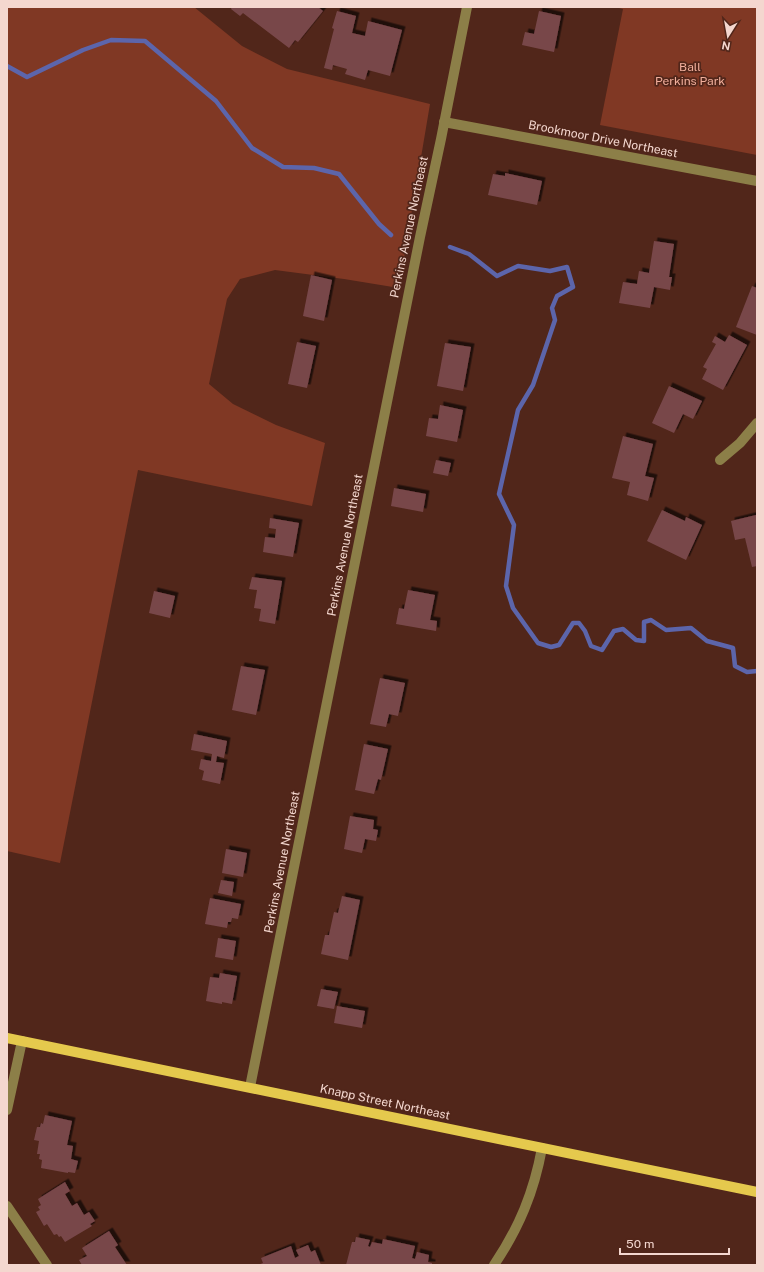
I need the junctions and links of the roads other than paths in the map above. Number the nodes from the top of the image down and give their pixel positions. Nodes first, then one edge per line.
1 (467, 7) edge
2 (444, 122) junction
3 (757, 181) edge
4 (757, 422) edge
5 (720, 460) dead end
6 (7, 1038) edge
7 (22, 1041) junction
8 (250, 1087) junction
9 (7, 1110) edge
10 (542, 1148) junction
11 (757, 1192) edge
12 (7, 1206) edge
13 (47, 1265) edge
14 (494, 1265) edge

1 - 2 street, Perkins Avenue Northeast
2 - 3 street, Brookmoor Drive Northeast
2 - 8 street, Perkins Avenue Northeast
4 - 5 street
6 - 7 main road, Knapp Street Northeast
7 - 8 main road, Knapp Street Northeast
7 - 9 street
8 - 10 main road, Knapp Street Northeast
10 - 11 main road, Knapp Street Northeast
10 - 14 street
12 - 13 street

